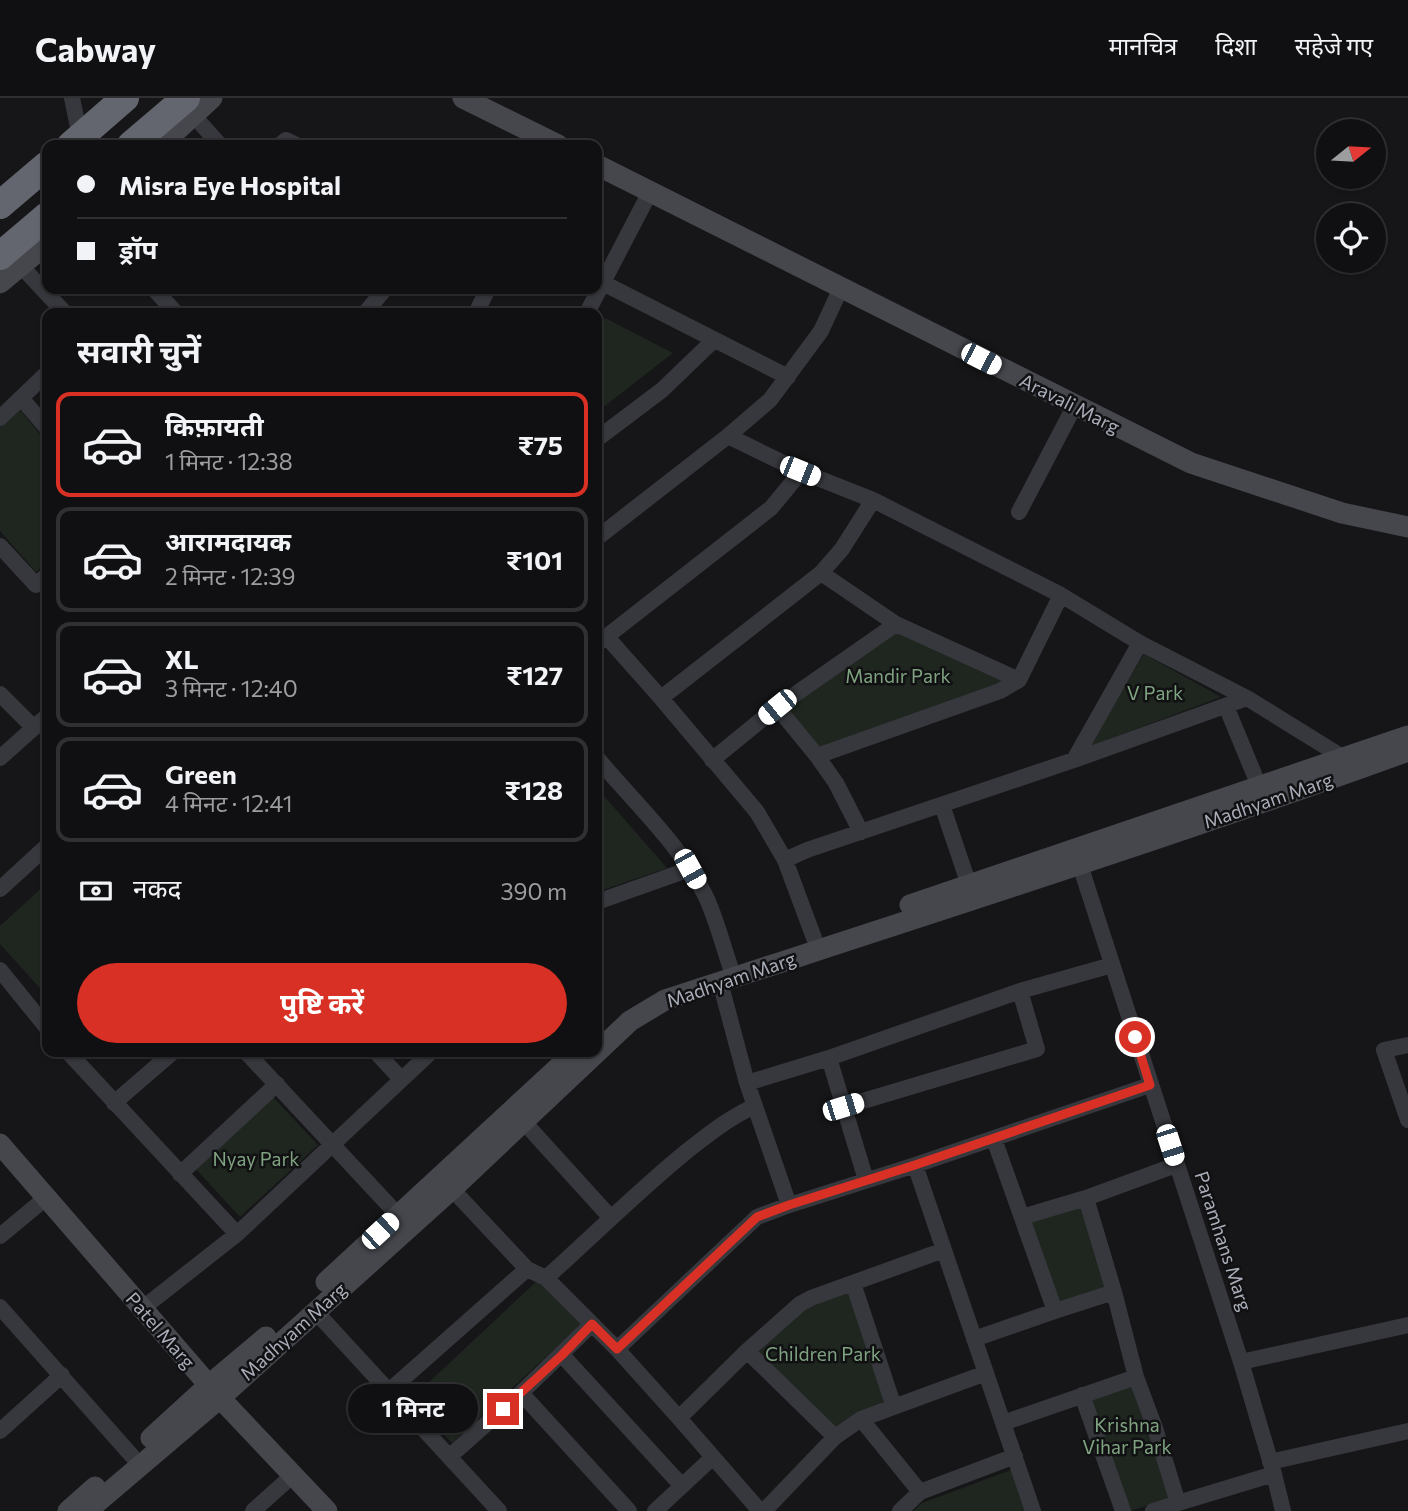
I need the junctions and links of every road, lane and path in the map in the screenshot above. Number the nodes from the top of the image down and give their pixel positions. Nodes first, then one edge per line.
1 (72, 98) edge
2 (125, 98) edge
3 (212, 98) edge
4 (463, 98) edge
5 (190, 107) edge
6 (76, 140) edge
7 (77, 140) edge
8 (139, 140) edge
9 (166, 140) edge
10 (216, 140) edge
11 (548, 140) edge
12 (602, 168) edge
13 (42, 169) edge
14 (650, 192) junction
15 (0, 205) edge
16 (42, 222) edge
17 (42, 246) edge
18 (11, 261) edge
19 (0, 283) edge
20 (603, 284) joint
21 (841, 288) junction
22 (42, 291) edge
23 (45, 294) edge
24 (159, 294) edge
25 (380, 294) edge
26 (60, 308) edge
27 (171, 308) edge
28 (369, 308) edge
29 (714, 340) junction
30 (788, 377) junction
31 (42, 378) edge
32 (21, 398) junction
33 (1075, 405) junction
34 (0, 418) edge
35 (42, 422) edge
36 (602, 435) edge
37 (728, 436) junction
38 (800, 471) junction
39 (873, 500) junction
40 (1019, 512) dead end
41 (1408, 527) edge
42 (602, 534) edge
43 (0, 546) edge
44 (821, 573) junction
45 (42, 580) edge
46 (1061, 595) junction
47 (896, 624) junction
48 (602, 639) edge
49 (602, 641) edge
50 (1140, 643) junction
51 (1019, 680) junction
52 (0, 694) edge
53 (661, 698) junction
54 (1247, 698) junction
55 (1226, 706) junction
56 (777, 707) junction
57 (42, 721) edge
58 (34, 728) junction
59 (1408, 736) edge
60 (1408, 751) edge
61 (817, 756) junction
62 (0, 758) edge
63 (1344, 758) junction
64 (712, 760) junction
65 (1074, 760) junction
66 (602, 766) edge
67 (1259, 786) junction
68 (942, 805) junction
69 (861, 832) junction
70 (42, 851) edge
71 (785, 860) junction
72 (1080, 865) junction
73 (690, 869) junction
74 (969, 885) junction
75 (0, 890) edge
76 (602, 900) edge
77 (814, 938) junction
78 (1112, 965) junction
79 (0, 970) edge
80 (728, 975) junction
81 (1020, 992) junction
82 (42, 1022) edge
83 (602, 1027) edge
84 (1408, 1045) edge
85 (602, 1047) edge
86 (73, 1057) edge
87 (167, 1057) edge
88 (251, 1057) edge
89 (381, 1057) edge
90 (425, 1057) edge
91 (570, 1057) edge
92 (591, 1057) edge
93 (829, 1058) junction
94 (401, 1079) junction
95 (747, 1083) junction
96 (277, 1084) junction
97 (1150, 1085) junction
98 (114, 1103) junction
99 (755, 1106) junction
100 (843, 1107) junction
101 (1408, 1120) edge
102 (523, 1121) junction
103 (994, 1139) junction
104 (0, 1144) edge
105 (332, 1145) junction
106 (915, 1165) junction
107 (1176, 1165) junction
108 (180, 1174) junction
109 (866, 1180) junction
110 (452, 1189) junction
111 (47, 1197) junction
112 (1086, 1198) junction
113 (789, 1205) junction
114 (398, 1215) junction
115 (1022, 1217) junction
116 (611, 1218) junction
117 (237, 1234) junction
118 (0, 1236) edge
119 (944, 1250) junction
120 (527, 1269) junction
121 (546, 1278) junction
122 (853, 1283) junction
123 (1114, 1292) junction
124 (0, 1307) edge
125 (143, 1308) junction
126 (315, 1311) junction
127 (1055, 1311) junction
128 (592, 1324) junction
129 (1408, 1325) edge
130 (974, 1339) junction
131 (617, 1349) junction
132 (747, 1351) junction
133 (562, 1355) junction
134 (1241, 1362) junction
135 (986, 1373) junction
136 (62, 1376) junction
137 (1136, 1377) junction
138 (214, 1391) junction
139 (389, 1391) junction
140 (521, 1393) junction
141 (1082, 1395) junction
142 (894, 1407) junction
143 (679, 1418) junction
144 (861, 1419) junction
145 (1003, 1423) junction
146 (0, 1431) edge
147 (1408, 1431) edge
148 (835, 1437) junction
149 (132, 1456) junction
150 (1015, 1456) junction
151 (449, 1457) junction
152 (712, 1458) junction
153 (1272, 1468) junction
154 (293, 1475) junction
155 (682, 1486) junction
156 (920, 1492) junction
157 (1178, 1503) junction
158 (68, 1511) edge
159 (87, 1511) edge
160 (253, 1511) edge
161 (327, 1511) edge
162 (499, 1511) edge
163 (629, 1511) edge
164 (655, 1511) edge
165 (762, 1511) edge
166 (900, 1511) edge
167 (1033, 1511) edge
168 (1123, 1511) edge
169 (1153, 1511) edge
170 (1283, 1511) edge

1 - 6 street
2 - 7 highway
3 - 5 street
4 - 11 street
5 - 8 highway
5 - 9 street
5 - 10 street
12 - 14 street, Aravali Marg
13 - 15 highway
14 - 20 street
14 - 21 street, Aravali Marg
16 - 18 highway
17 - 18 street
18 - 19 street
18 - 22 street
20 - 29 street
21 - 30 street
21 - 33 street, Aravali Marg
23 - 26 street
24 - 27 street
25 - 28 street
29 - 30 street
29 - 36 street
30 - 37 street
31 - 32 street
32 - 34 street
32 - 35 street
33 - 40 street
33 - 41 street, Aravali Marg
37 - 38 street
37 - 42 street
38 - 39 street
38 - 48 street
39 - 44 street
39 - 46 street
43 - 45 street
44 - 47 street
44 - 53 street
46 - 50 street
46 - 51 street
47 - 51 street
47 - 56 street
49 - 53 street
50 - 54 street
50 - 65 street
51 - 61 street
52 - 58 street
53 - 64 street
54 - 55 street
54 - 63 street
55 - 65 street
55 - 67 street
56 - 61 street
56 - 64 street
57 - 58 street
58 - 62 street
59 - 63 street, Madhyam Marg
60 - 72 street, Madhyam Marg
61 - 69 street
63 - 67 street, Madhyam Marg
64 - 71 street
65 - 68 street
66 - 73 street
67 - 74 street, Madhyam Marg
68 - 69 street
68 - 74 street
69 - 71 street
70 - 75 street
71 - 77 street
72 - 78 street, Paramhans Marg
72 - 80 street, Madhyam Marg
73 - 76 street
73 - 80 street
74 - 77 street, Madhyam Marg
77 - 80 street, Madhyam Marg
78 - 81 street
78 - 97 street, Paramhans Marg
79 - 82 street
80 - 83 street, Madhyam Marg
80 - 85 street, Madhyam Marg
80 - 95 street
81 - 93 street
81 - 100 street
84 - 101 street
86 - 98 street
87 - 98 street
88 - 96 street
89 - 94 street
90 - 94 street
91 - 114 street, Madhyam Marg
92 - 102 street, Madhyam Marg
93 - 95 street
93 - 100 street
94 - 105 street
95 - 99 street
96 - 105 street
96 - 108 street
97 - 103 street
97 - 107 street, Paramhans Marg
98 - 108 street
99 - 113 street
99 - 116 street
100 - 109 street
102 - 110 street, Madhyam Marg
102 - 116 street
103 - 106 street
103 - 115 street
104 - 111 street, Patel Marg
105 - 114 street
105 - 117 street
106 - 109 street
106 - 119 street
107 - 112 street
107 - 134 street, Paramhans Marg
108 - 117 street
109 - 113 street
110 - 120 street
110 - 126 street, Madhyam Marg
111 - 118 street
111 - 125 street, Patel Marg
112 - 115 street
112 - 123 street
113 - 131 street
114 - 138 street, Madhyam Marg
115 - 127 street
116 - 121 street
117 - 125 street
119 - 122 street
119 - 130 street
120 - 121 street
120 - 139 street
121 - 128 street
122 - 132 street
122 - 142 street
123 - 127 street
123 - 137 street
124 - 136 street
125 - 138 street, Patel Marg
126 - 138 street, Madhyam Marg
126 - 139 street
127 - 130 street
128 - 131 street
128 - 133 street
129 - 134 street
130 - 135 street
131 - 143 street
132 - 143 street
132 - 148 street
133 - 140 street
133 - 155 street
134 - 153 street, Paramhans Marg
135 - 142 street
135 - 145 street
136 - 146 street
136 - 149 street
137 - 141 street
137 - 157 street
138 - 149 street, Madhyam Marg
138 - 154 street, Patel Marg
138 - 159 street, Madhyam Marg
139 - 151 street
140 - 151 street
140 - 163 street
141 - 145 street
141 - 168 street
142 - 144 street
143 - 152 street
144 - 148 street
144 - 156 street
145 - 150 street
147 - 153 street
148 - 165 street
149 - 158 street, Madhyam Marg
150 - 156 street
150 - 167 street
151 - 162 street
152 - 155 street
152 - 165 street
153 - 157 street
153 - 170 street, Paramhans Marg
154 - 160 street
154 - 161 street, Patel Marg
155 - 164 street
156 - 166 street
157 - 169 street

